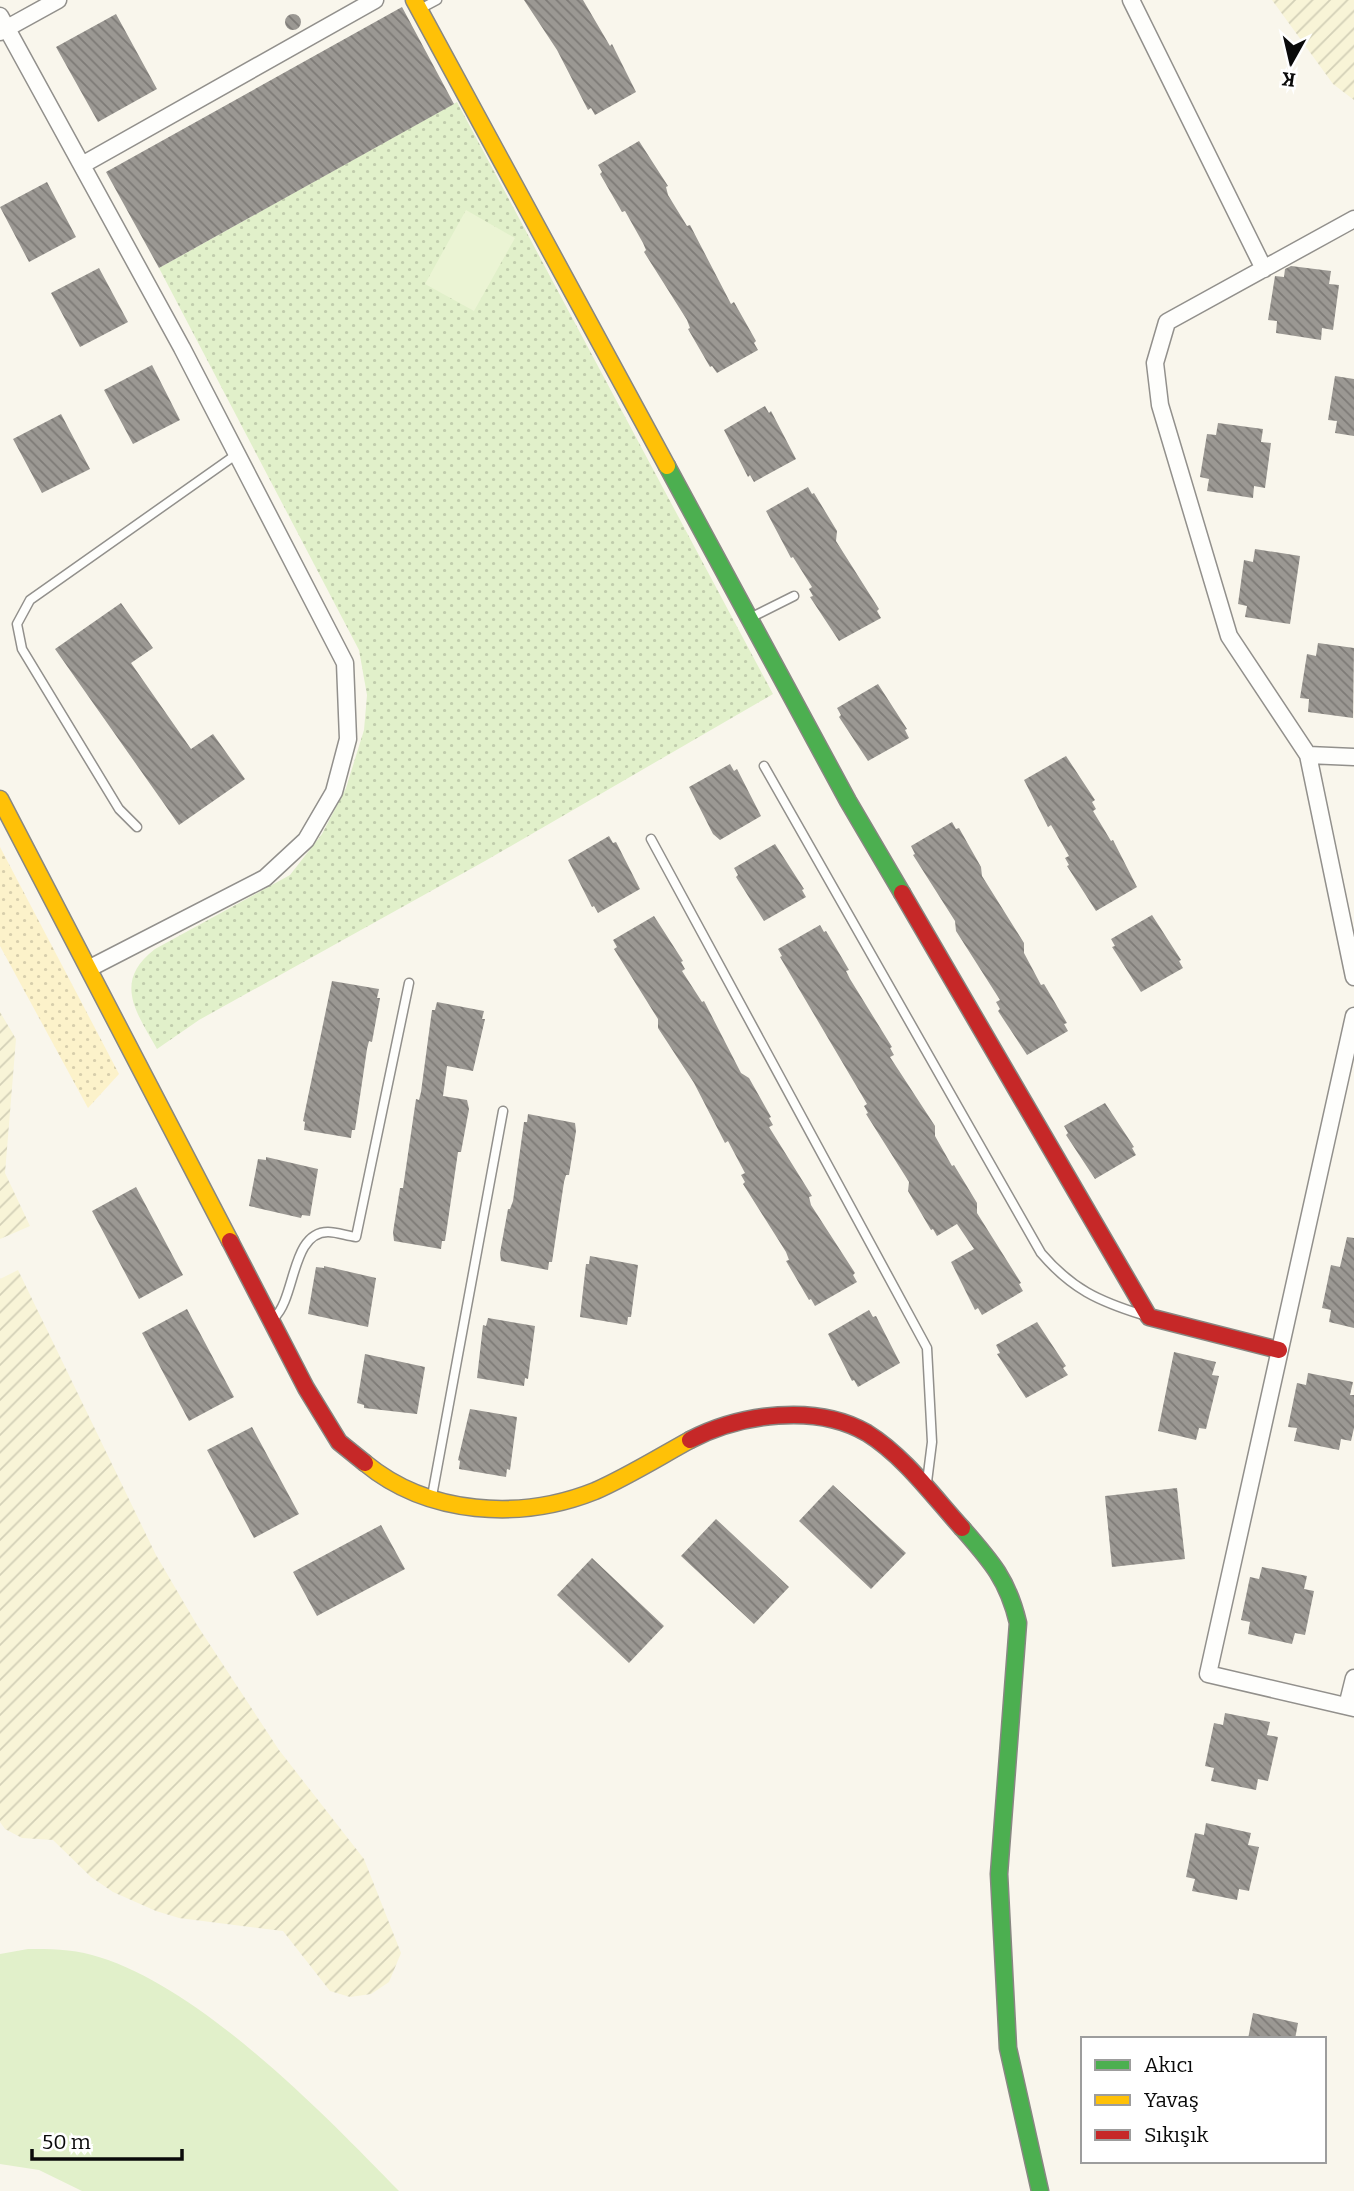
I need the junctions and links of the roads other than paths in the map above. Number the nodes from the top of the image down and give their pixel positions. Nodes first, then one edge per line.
1 (58, 0) edge
2 (375, 0) edge
3 (437, 0) edge
4 (1131, 0) edge
5 (417, 5) edge
6 (2, 25) edge
7 (82, 165) junction
8 (1354, 220) edge
9 (1265, 269) junction
10 (237, 454) junction
11 (794, 596) dead end
12 (749, 619) junction
13 (1308, 755) junction
14 (1354, 757) edge
15 (764, 766) dead end
16 (0, 799) edge
17 (137, 827) dead end
18 (651, 839) dead end
19 (90, 968) junction
20 (1354, 977) edge
21 (409, 983) dead end
22 (1354, 1016) edge
23 (503, 1111) dead end
24 (1149, 1317) junction
25 (272, 1321) junction
26 (1279, 1350) junction
27 (926, 1489) junction
28 (431, 1499) junction
29 (1354, 1678) edge
30 (1350, 1707) edge
31 (1040, 2191) edge

1 - 6 street
2 - 7 street
3 - 5 lane
4 - 9 street
5 - 12 street
6 - 7 street
7 - 10 street
8 - 9 street
9 - 13 street
10 - 17 lane
10 - 19 street
11 - 12 lane
12 - 24 street
13 - 14 street
13 - 20 street
15 - 24 lane
16 - 19 street
18 - 27 lane
19 - 25 street
21 - 25 lane
22 - 26 street
23 - 28 lane
24 - 26 street
25 - 28 street
26 - 30 street
27 - 28 street
27 - 31 street
29 - 30 street

